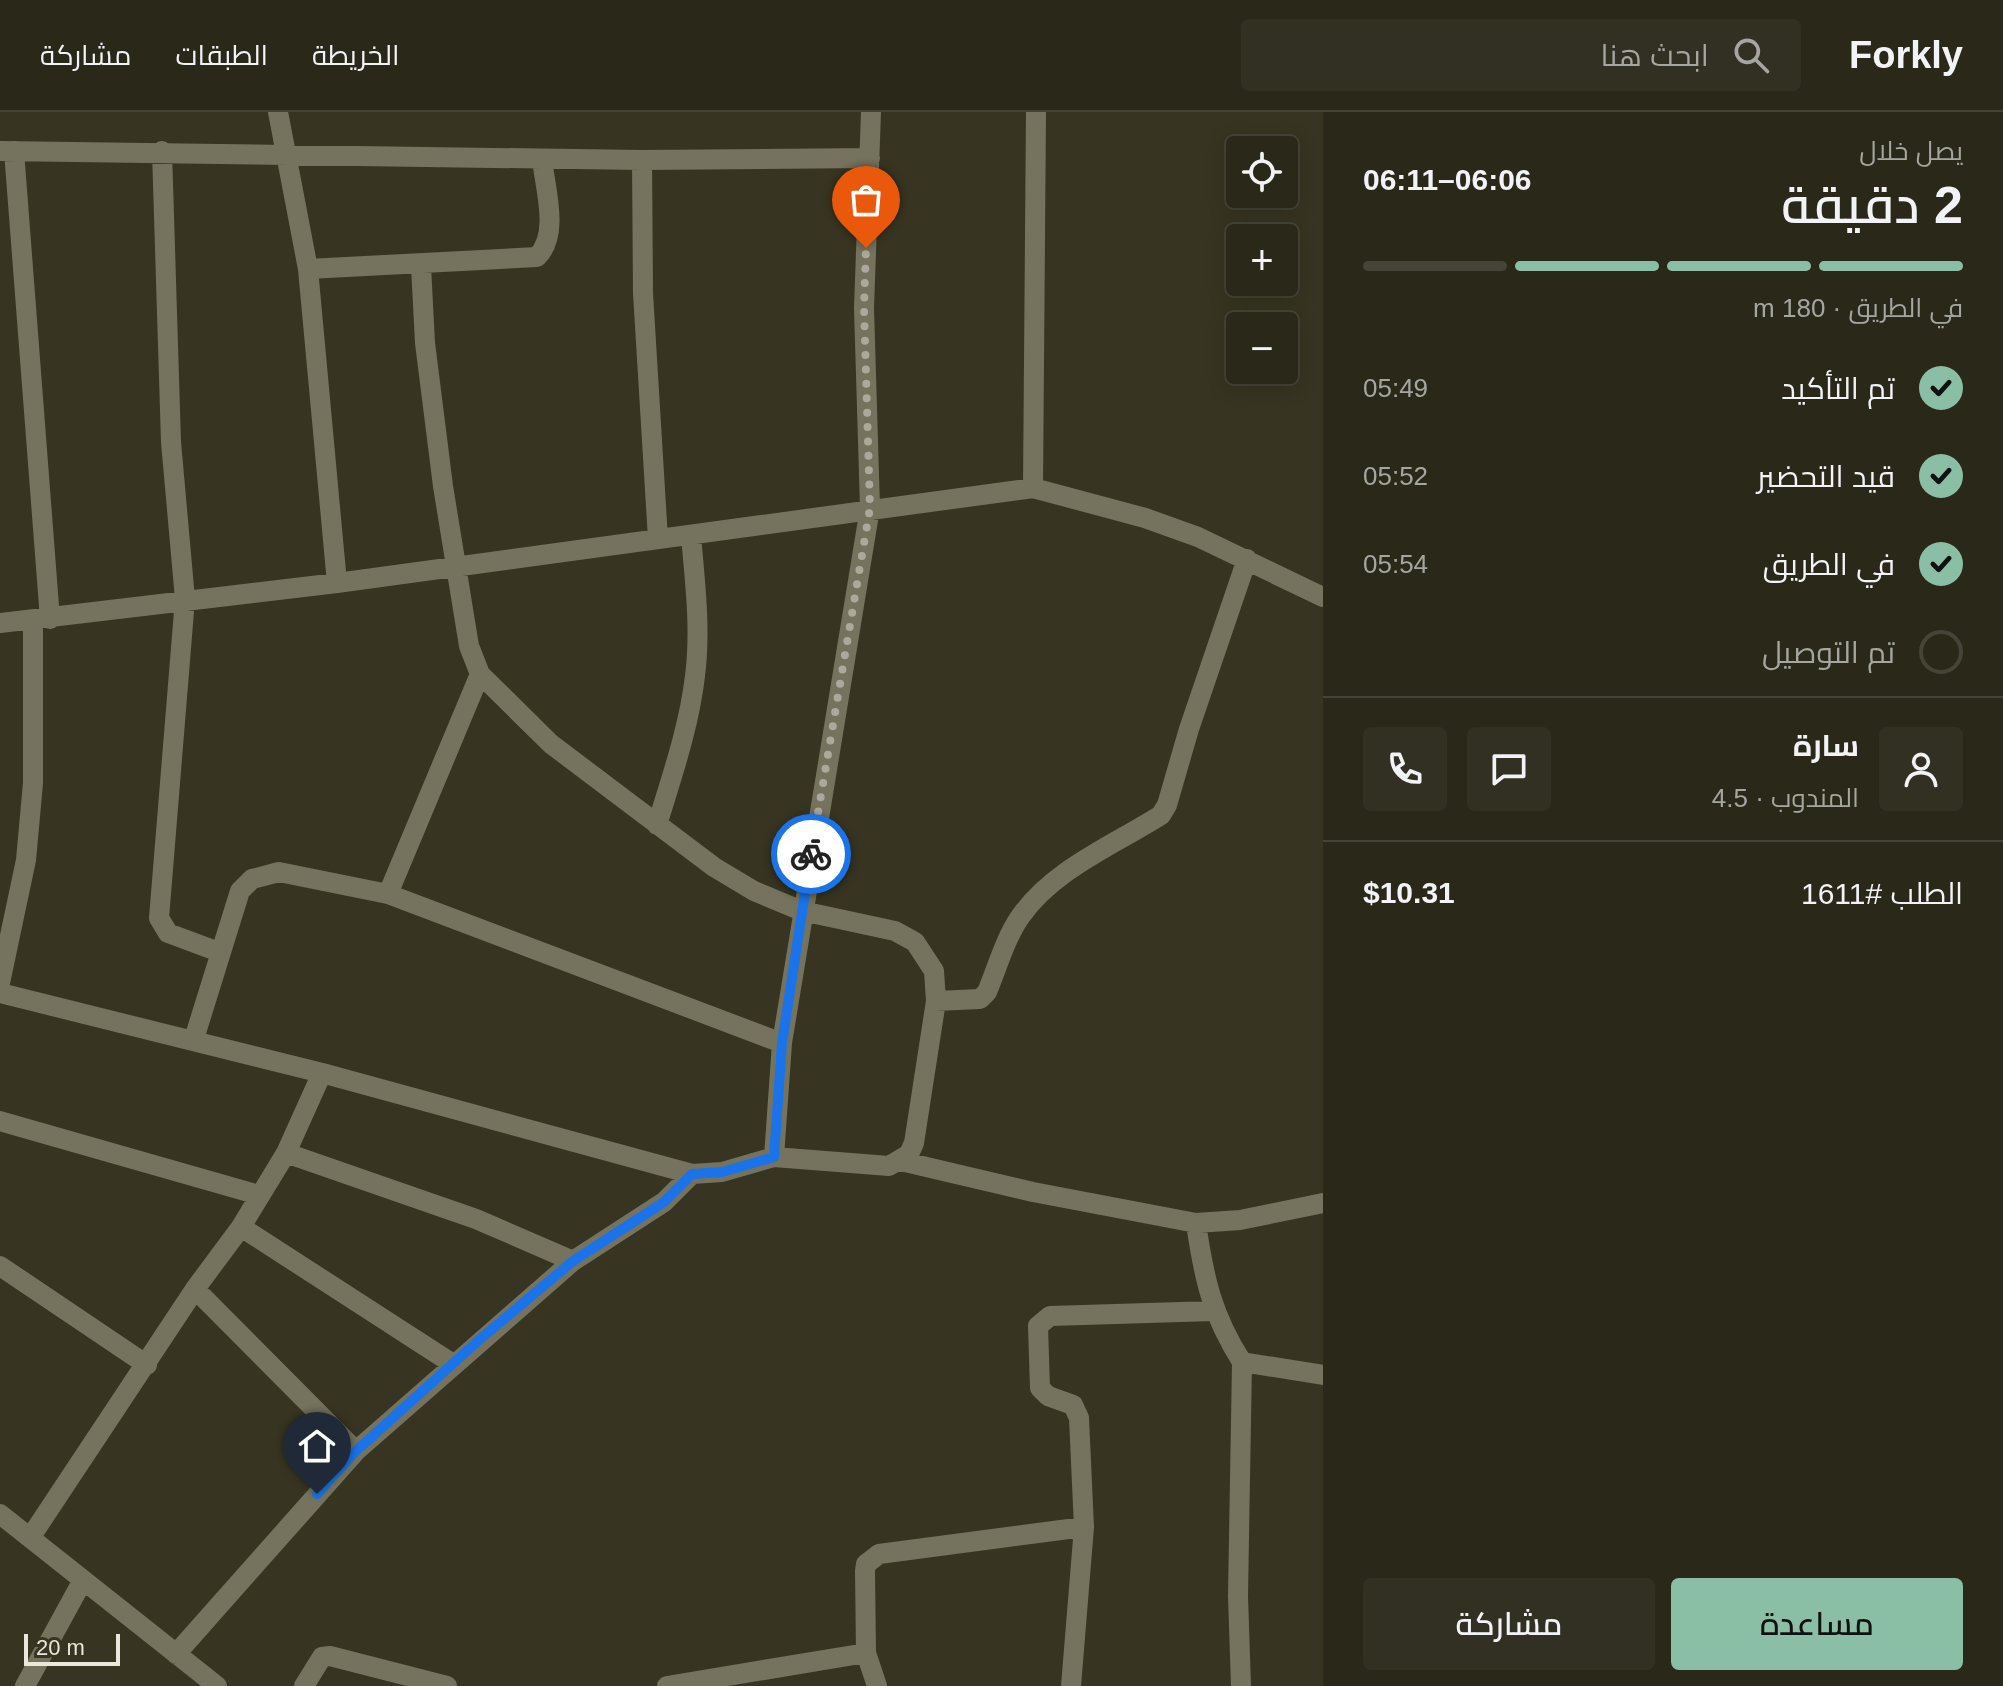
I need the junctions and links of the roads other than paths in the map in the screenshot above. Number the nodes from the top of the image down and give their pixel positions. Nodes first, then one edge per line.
1 (278, 112) edge
2 (871, 112) edge
3 (1036, 112) edge
4 (7, 151) edge
5 (162, 151) junction
6 (288, 156) junction
7 (870, 158) junction
8 (542, 159) junction
9 (642, 160) junction
10 (421, 266) junction
11 (308, 269) junction
12 (1033, 488) junction
13 (870, 508) junction
14 (691, 536) junction
15 (658, 539) junction
16 (1247, 559) junction
17 (458, 567) junction
18 (337, 583) junction
19 (1323, 597) edge
20 (185, 599) junction
21 (41, 620) junction
22 (0, 623) edge
23 (480, 674) junction
24 (657, 825) junction
25 (388, 894) junction
26 (802, 911) junction
27 (219, 952) junction
28 (0, 983) edge
29 (0, 993) edge
30 (936, 1001) junction
31 (194, 1039) junction
32 (782, 1043) junction
33 (322, 1073) junction
34 (0, 1121) edge
35 (286, 1153) junction
36 (774, 1157) junction
37 (901, 1161) junction
38 (692, 1174) junction
39 (259, 1195) junction
40 (1323, 1203) edge
41 (1196, 1223) junction
42 (241, 1227) junction
43 (573, 1261) junction
44 (0, 1266) edge
45 (195, 1289) junction
46 (1213, 1311) junction
47 (1242, 1362) junction
48 (453, 1364) junction
49 (147, 1365) junction
50 (1323, 1375) edge
51 (356, 1451) junction
52 (0, 1514) edge
53 (1084, 1527) junction
54 (30, 1538) junction
55 (83, 1580) junction
56 (866, 1653) junction
57 (176, 1654) junction
58 (25, 1686) edge
59 (217, 1686) edge
60 (304, 1686) edge
61 (447, 1686) edge
62 (667, 1686) edge
63 (877, 1686) edge
64 (1071, 1686) edge
65 (1241, 1686) edge

1 - 6 street
2 - 7 street
3 - 12 street
4 - 5 street
4 - 21 street
5 - 6 street
5 - 20 street
6 - 8 street
6 - 11 street
7 - 9 street
7 - 13 street
8 - 9 street
8 - 10 street
9 - 15 street
10 - 11 street
10 - 17 street
11 - 18 street
12 - 13 street
12 - 16 street
13 - 14 street
13 - 26 street
14 - 15 street
14 - 24 street
15 - 17 street
16 - 19 street
16 - 30 street
17 - 18 street
17 - 23 street
18 - 20 street
20 - 21 street
20 - 27 street
21 - 22 street
21 - 28 street
23 - 24 street
23 - 25 street
24 - 26 street
25 - 27 street
25 - 32 street
26 - 30 street
26 - 32 street
27 - 31 street
29 - 31 street
30 - 37 street
31 - 33 street
32 - 36 street
33 - 35 street
33 - 38 street
34 - 39 street
35 - 39 street
35 - 43 street
36 - 37 street
36 - 38 street
37 - 41 street
38 - 43 street
39 - 42 street
40 - 41 street
41 - 46 street
42 - 45 street
42 - 48 street
43 - 48 street
44 - 49 street
45 - 49 street
45 - 51 street
46 - 47 street
46 - 53 street
47 - 50 street
47 - 65 street
48 - 51 street
49 - 54 street
51 - 57 street
52 - 54 street
53 - 56 street
53 - 64 street
54 - 55 street
55 - 57 street
55 - 58 street
56 - 62 street
56 - 63 street
57 - 59 street
60 - 61 street

